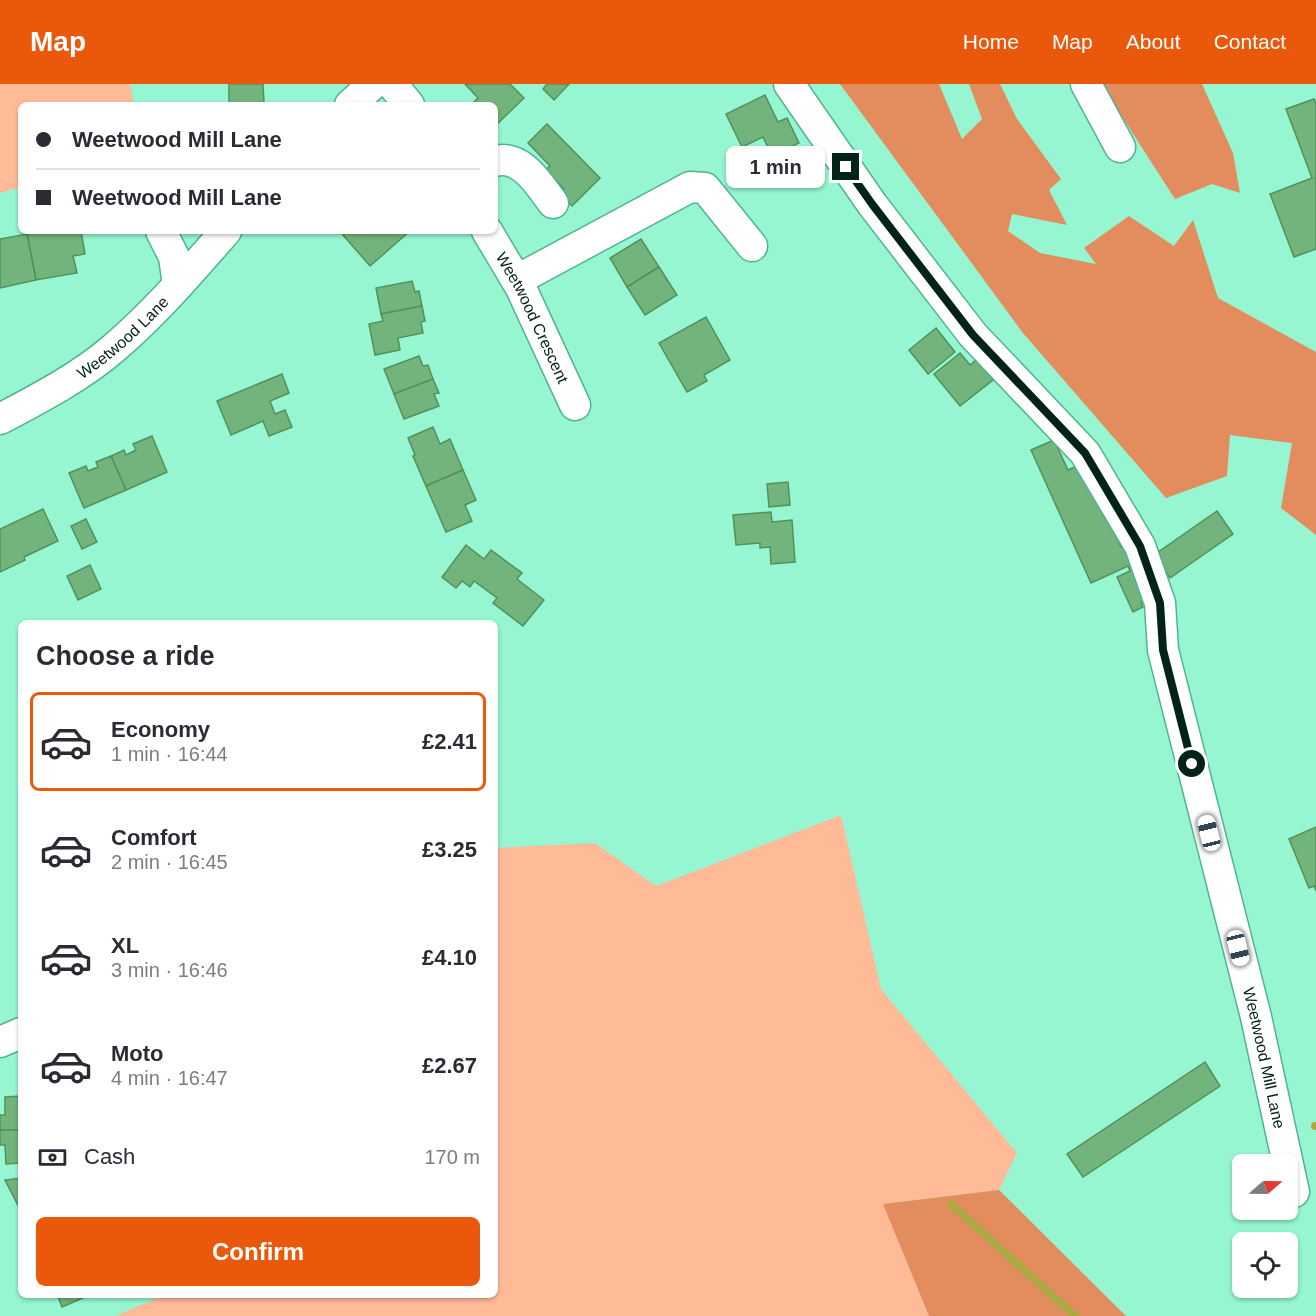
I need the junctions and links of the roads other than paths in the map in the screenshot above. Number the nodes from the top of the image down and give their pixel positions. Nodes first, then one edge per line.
1 (789, 84) edge
2 (1086, 84) edge
3 (367, 90) edge
4 (401, 102) edge
5 (1120, 147) dead end
6 (498, 160) edge
7 (554, 203) dead end
8 (162, 234) edge
9 (223, 234) edge
10 (489, 234) edge
11 (752, 246) dead end
12 (517, 280) junction
13 (178, 285) junction
14 (576, 405) dead end
15 (0, 419) edge
16 (18, 1034) edge
17 (0, 1042) edge
18 (1286, 1154) edge

1 - 18 street, Weetwood Mill Lane
2 - 5 street
3 - 4 street
6 - 7 street
8 - 13 street
9 - 13 street, Weetwood Lane
10 - 12 street, Weetwood Crescent
11 - 12 street
12 - 14 street, Weetwood Crescent
13 - 15 street, Weetwood Lane
16 - 17 street

